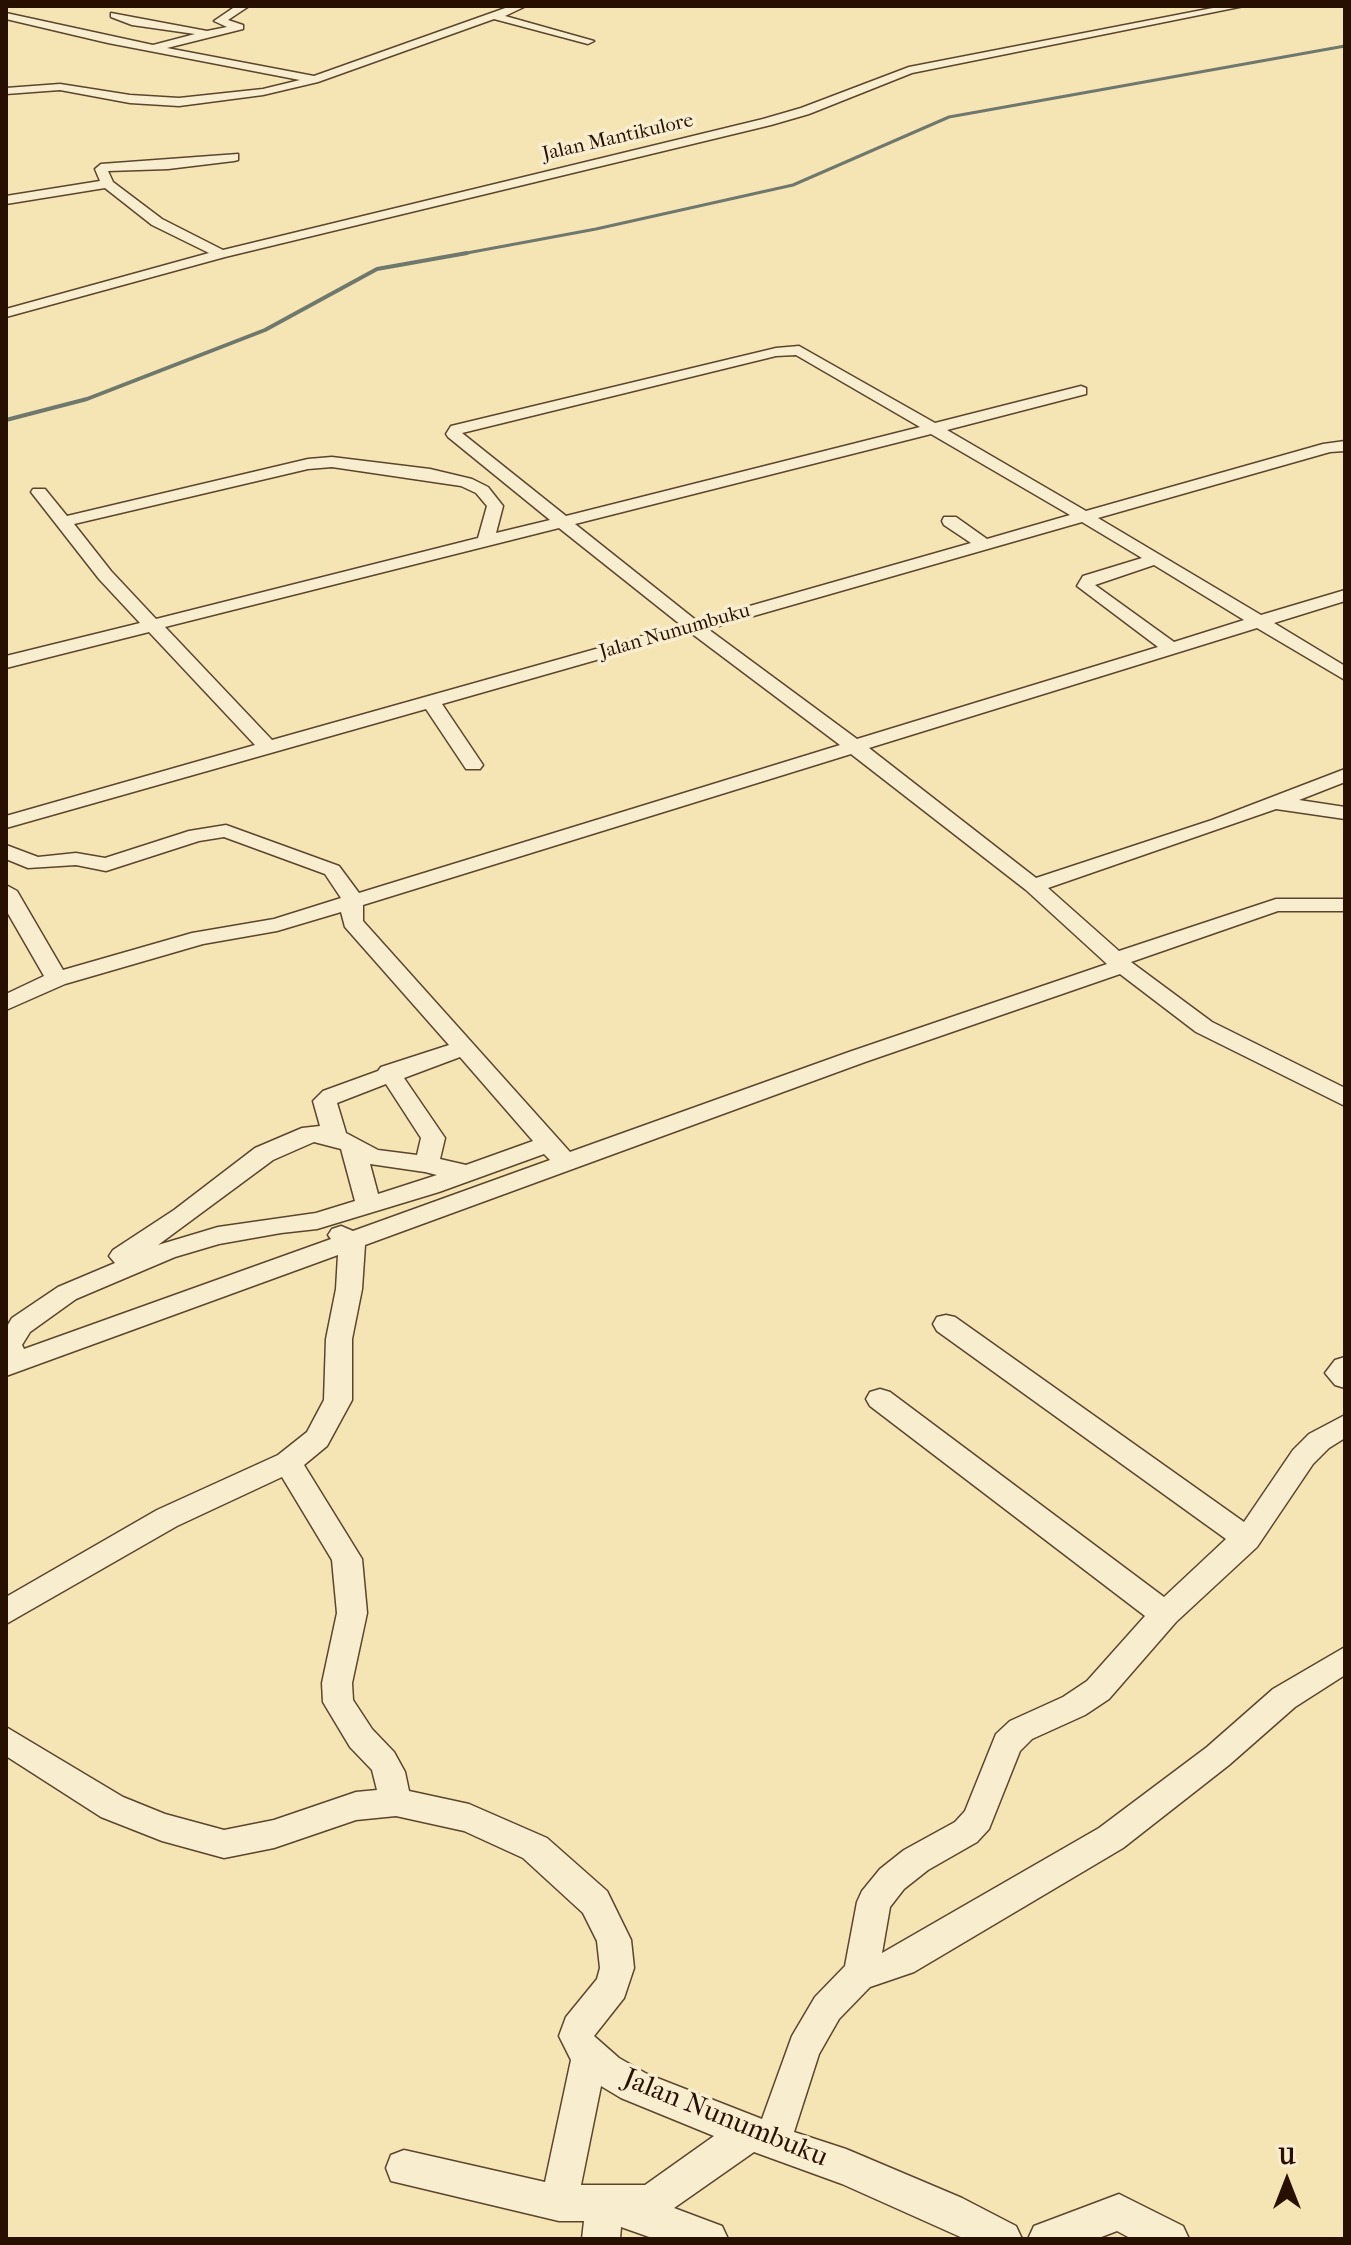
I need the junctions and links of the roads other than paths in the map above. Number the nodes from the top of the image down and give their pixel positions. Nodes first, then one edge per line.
1 (244, 6) edge
2 (1239, 6) edge
3 (134, 7) edge
4 (515, 8) edge
5 (493, 11) edge
6 (115, 15) junction
7 (6, 16) edge
8 (103, 19) dead end
9 (90, 22) dead end
10 (428, 25) dead end
11 (65, 30) junction
12 (453, 30) junction
13 (208, 33) junction
14 (588, 41) dead end
15 (155, 47) junction
16 (314, 80) junction
17 (6, 91) edge
18 (234, 157) dead end
19 (108, 184) junction
20 (6, 200) edge
21 (221, 254) junction
22 (6, 313) edge
23 (1081, 391) dead end
24 (932, 428) junction
25 (1345, 446) edge
26 (1323, 451) junction
27 (1345, 455) edge
28 (39, 492) dead end
29 (1085, 517) junction
30 (950, 521) dead end
31 (62, 522) junction
32 (564, 522) junction
33 (486, 541) junction
34 (987, 546) junction
35 (1155, 559) junction
36 (1345, 595) edge
37 (1259, 623) junction
38 (151, 624) junction
39 (694, 627) junction
40 (1172, 649) junction
41 (6, 662) edge
42 (1345, 674) edge
43 (430, 700) junction
44 (267, 746) junction
45 (855, 747) junction
46 (473, 765) dead end
47 (1345, 775) edge
48 (1275, 802) junction
49 (1343, 814) edge
50 (6, 822) edge
51 (6, 851) edge
52 (1033, 886) junction
53 (6, 891) edge
54 (353, 900) junction
55 (1345, 905) edge
56 (1119, 963) junction
57 (57, 979) junction
58 (6, 1003) edge
59 (466, 1047) junction
60 (389, 1072) junction
61 (1345, 1098) edge
62 (344, 1141) junction
63 (551, 1143) junction
64 (566, 1163) junction
65 (425, 1164) junction
66 (467, 1173) junction
67 (368, 1204) junction
68 (317, 1221) junction
69 (352, 1242) junction
70 (67, 1293) junction
71 (946, 1324) dead end
72 (11, 1364) edge
73 (1345, 1367) edge
74 (1345, 1378) edge
75 (880, 1399) dead end
76 (1345, 1425) edge
77 (288, 1462) junction
78 (1247, 1539) junction
79 (6, 1612) edge
80 (1165, 1614) junction
81 (1345, 1659) edge
82 (6, 1740) edge
83 (396, 1802) junction
84 (861, 1973) junction
85 (589, 2056) junction
86 (762, 2137) junction
87 (404, 2168) dead end
88 (559, 2203) junction
89 (604, 2203) junction
90 (601, 2239) edge
91 (709, 2239) edge
92 (1003, 2239) edge
93 (1047, 2239) edge
94 (1170, 2239) edge

1 - 13 street
2 - 21 street, Jalan Mantikulore
3 - 6 street
4 - 5 street
5 - 12 street
5 - 14 street
6 - 8 street
6 - 13 street
7 - 11 street
9 - 11 street
10 - 12 street
11 - 15 street
12 - 16 street
13 - 15 street
15 - 16 street
16 - 17 street
18 - 19 street
19 - 20 street
19 - 21 street
21 - 22 street, Jalan Mantikulore
23 - 24 street
24 - 29 street
24 - 32 street
24 - 32 street
25 - 26 street, Jalan Nunumbuku
26 - 27 street
26 - 29 street, Jalan Nunumbuku
28 - 31 street
29 - 34 street, Jalan Nunumbuku
29 - 35 street
30 - 34 street
31 - 33 street
31 - 38 street
32 - 33 street
32 - 39 street
33 - 38 street
34 - 39 street, Jalan Nunumbuku
35 - 37 street
35 - 40 street
36 - 37 street
37 - 40 street
37 - 42 street
38 - 41 street
38 - 44 street
39 - 43 street, Jalan Nunumbuku
39 - 45 street
40 - 45 street
43 - 44 street, Jalan Nunumbuku
43 - 46 street
44 - 50 street, Jalan Nunumbuku
45 - 52 street
45 - 54 street
47 - 48 street
48 - 49 street
48 - 52 street
51 - 54 street
52 - 56 street
53 - 57 street
54 - 57 street
54 - 59 street
55 - 56 street
56 - 61 street
56 - 64 street
57 - 58 street
59 - 60 street
59 - 63 street
60 - 62 street
60 - 65 street
62 - 65 street
62 - 67 street
62 - 70 street
63 - 64 street
63 - 66 street
64 - 69 street
65 - 66 street
66 - 67 street
67 - 68 street
68 - 69 street
68 - 70 street
69 - 72 street
69 - 77 street
70 - 72 street
71 - 78 street
73 - 74 street
75 - 80 street
76 - 78 street
77 - 79 street
77 - 83 street
78 - 80 street
80 - 84 street
81 - 84 street
82 - 83 street
83 - 85 street
84 - 86 street
85 - 86 street, Jalan Nunumbuku
85 - 88 street
86 - 89 street
86 - 92 street, Jalan Nunumbuku
87 - 88 street
88 - 89 street
89 - 90 street
89 - 91 street
93 - 94 street

